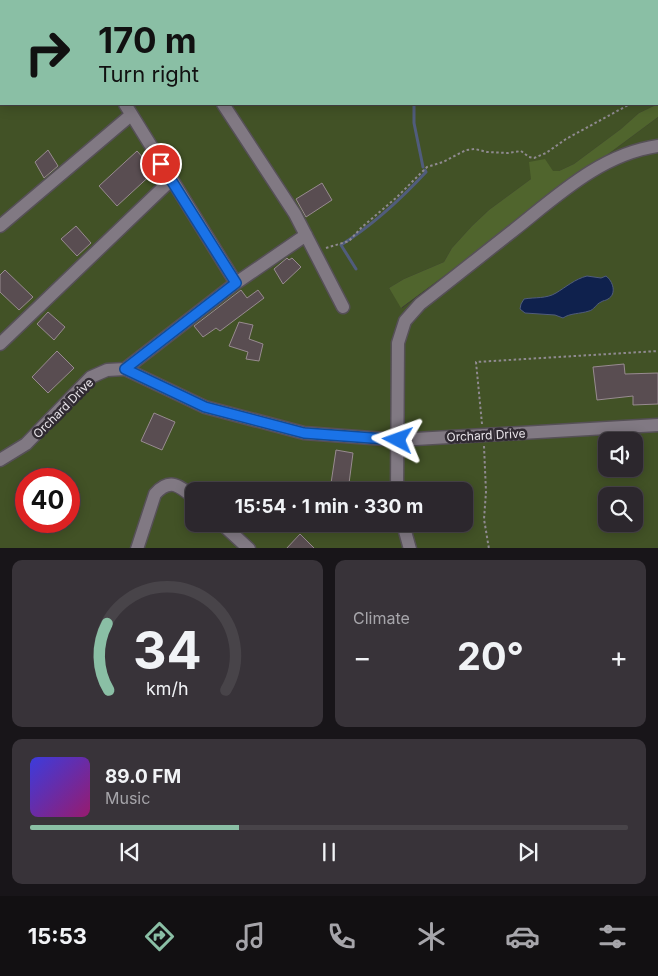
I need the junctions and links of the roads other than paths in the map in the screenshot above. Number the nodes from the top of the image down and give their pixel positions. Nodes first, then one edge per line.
1 (224, 105) edge
2 (128, 109) edge
3 (658, 146) edge
4 (171, 180) junction
5 (0, 226) edge
6 (306, 235) junction
7 (236, 283) junction
8 (343, 307) dead end
9 (0, 344) edge
10 (125, 369) junction
11 (658, 425) edge
12 (398, 440) junction
13 (0, 460) edge
14 (397, 482) edge
15 (185, 490) edge
16 (231, 532) edge
17 (405, 532) edge
18 (137, 548) edge
19 (249, 548) edge
20 (410, 548) edge

1 - 6 street
2 - 4 street
2 - 5 street
3 - 12 street
4 - 7 street
4 - 9 street
6 - 7 street
6 - 8 street
7 - 10 street
10 - 12 street, Orchard Drive
10 - 13 street, Orchard Drive
11 - 12 street, Orchard Drive
12 - 14 street
15 - 18 street
16 - 19 street
17 - 20 street

